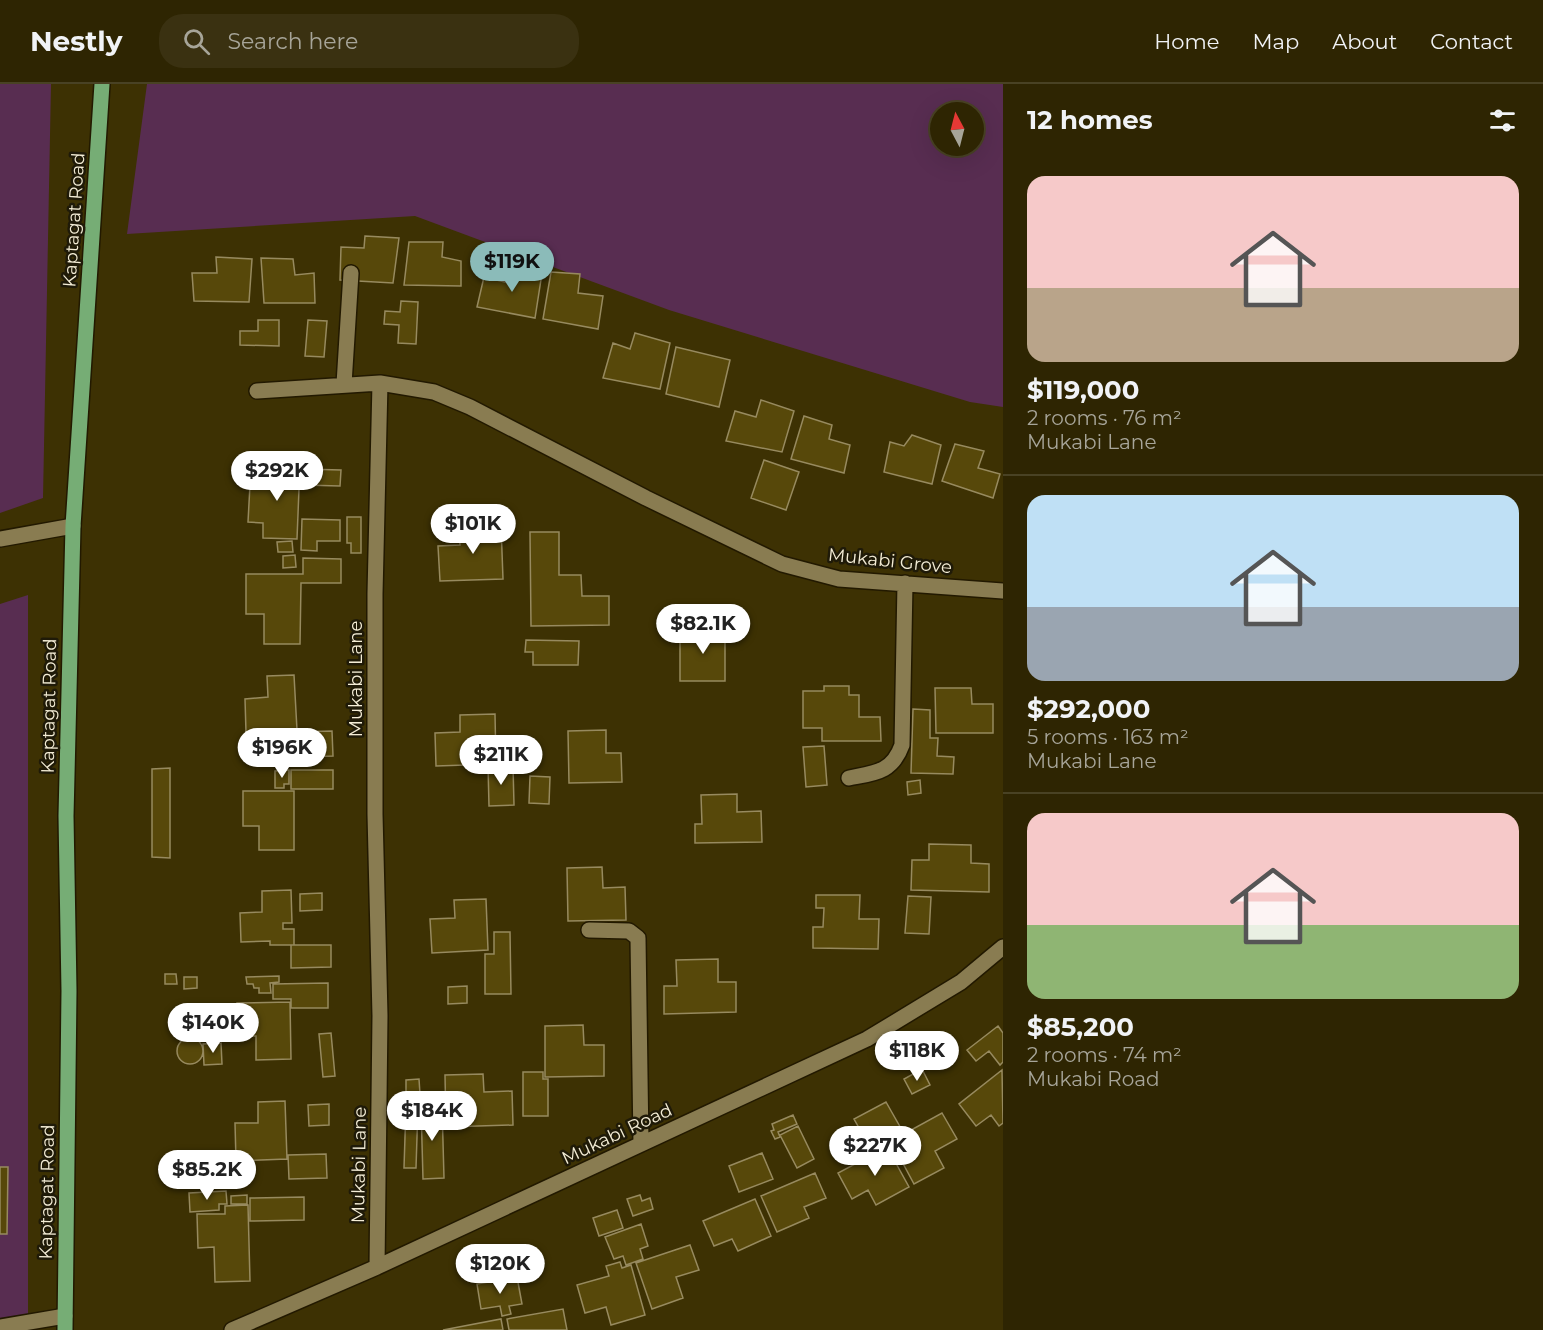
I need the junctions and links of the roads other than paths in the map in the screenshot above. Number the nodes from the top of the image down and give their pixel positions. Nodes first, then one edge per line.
1 (102, 84) edge
2 (351, 273) dead end
3 (380, 383) junction
4 (344, 384) junction
5 (257, 391) dead end
6 (73, 526) junction
7 (0, 538) edge
8 (905, 583) junction
9 (1003, 591) edge
10 (849, 778) dead end
11 (589, 930) dead end
12 (1003, 947) edge
13 (641, 1144) junction
14 (377, 1267) junction
15 (65, 1323) edge
16 (0, 1326) edge
17 (232, 1330) edge

1 - 6 main road, Kaptagat Road
2 - 4 street
3 - 4 street
3 - 8 street, Mukabi Grove
3 - 14 street, Mukabi Lane
4 - 5 street
6 - 7 street
6 - 15 main road, Kaptagat Road
8 - 9 street, Mukabi Grove
8 - 10 street
11 - 13 street
12 - 13 street, Mukabi Road
13 - 14 street, Mukabi Road
14 - 17 street, Mukabi Road
15 - 16 street

